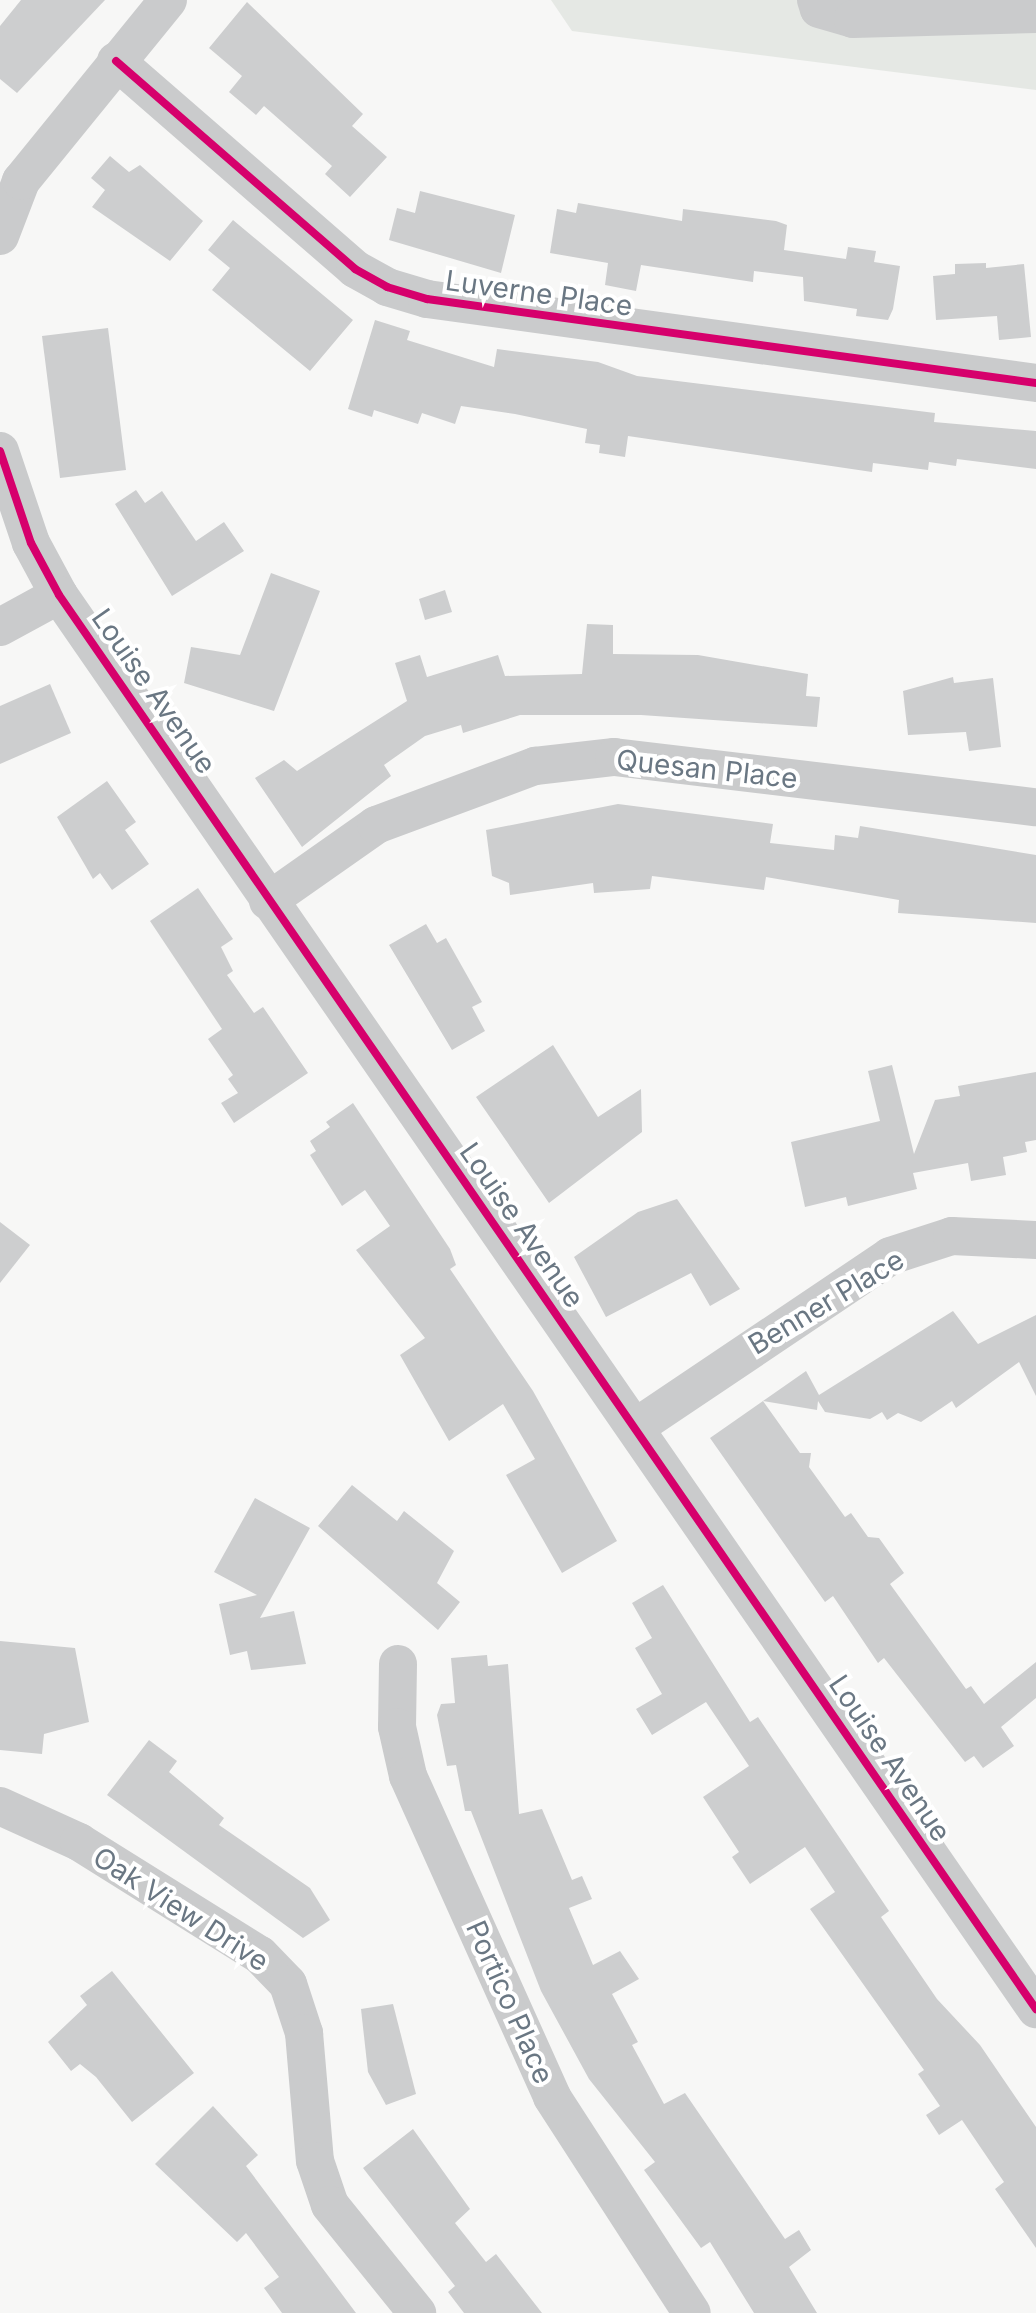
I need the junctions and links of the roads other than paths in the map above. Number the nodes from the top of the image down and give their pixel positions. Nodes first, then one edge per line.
1 (168, 0) edge
2 (816, 0) edge
3 (1036, 14) edge
4 (116, 61) junction
5 (0, 236) edge
6 (1036, 383) edge
7 (0, 451) edge
8 (59, 595) junction
9 (0, 627) edge
10 (1036, 807) edge
11 (268, 901) junction
12 (1036, 1240) edge
13 (636, 1427) junction
14 (398, 1664) dead end
15 (0, 1806) edge
16 (1036, 2009) edge
17 (417, 2313) edge
18 (692, 2313) edge

1 - 4 street
2 - 3 street
4 - 5 street
4 - 6 street, Luverne Place
7 - 8 street, Louise Avenue
8 - 9 street
8 - 11 street, Louise Avenue
10 - 11 street, Quesan Place
11 - 13 street, Louise Avenue
12 - 13 street, Benner Place
13 - 16 street, Louise Avenue
14 - 18 street, Portico Place
15 - 17 street, Oak View Drive

